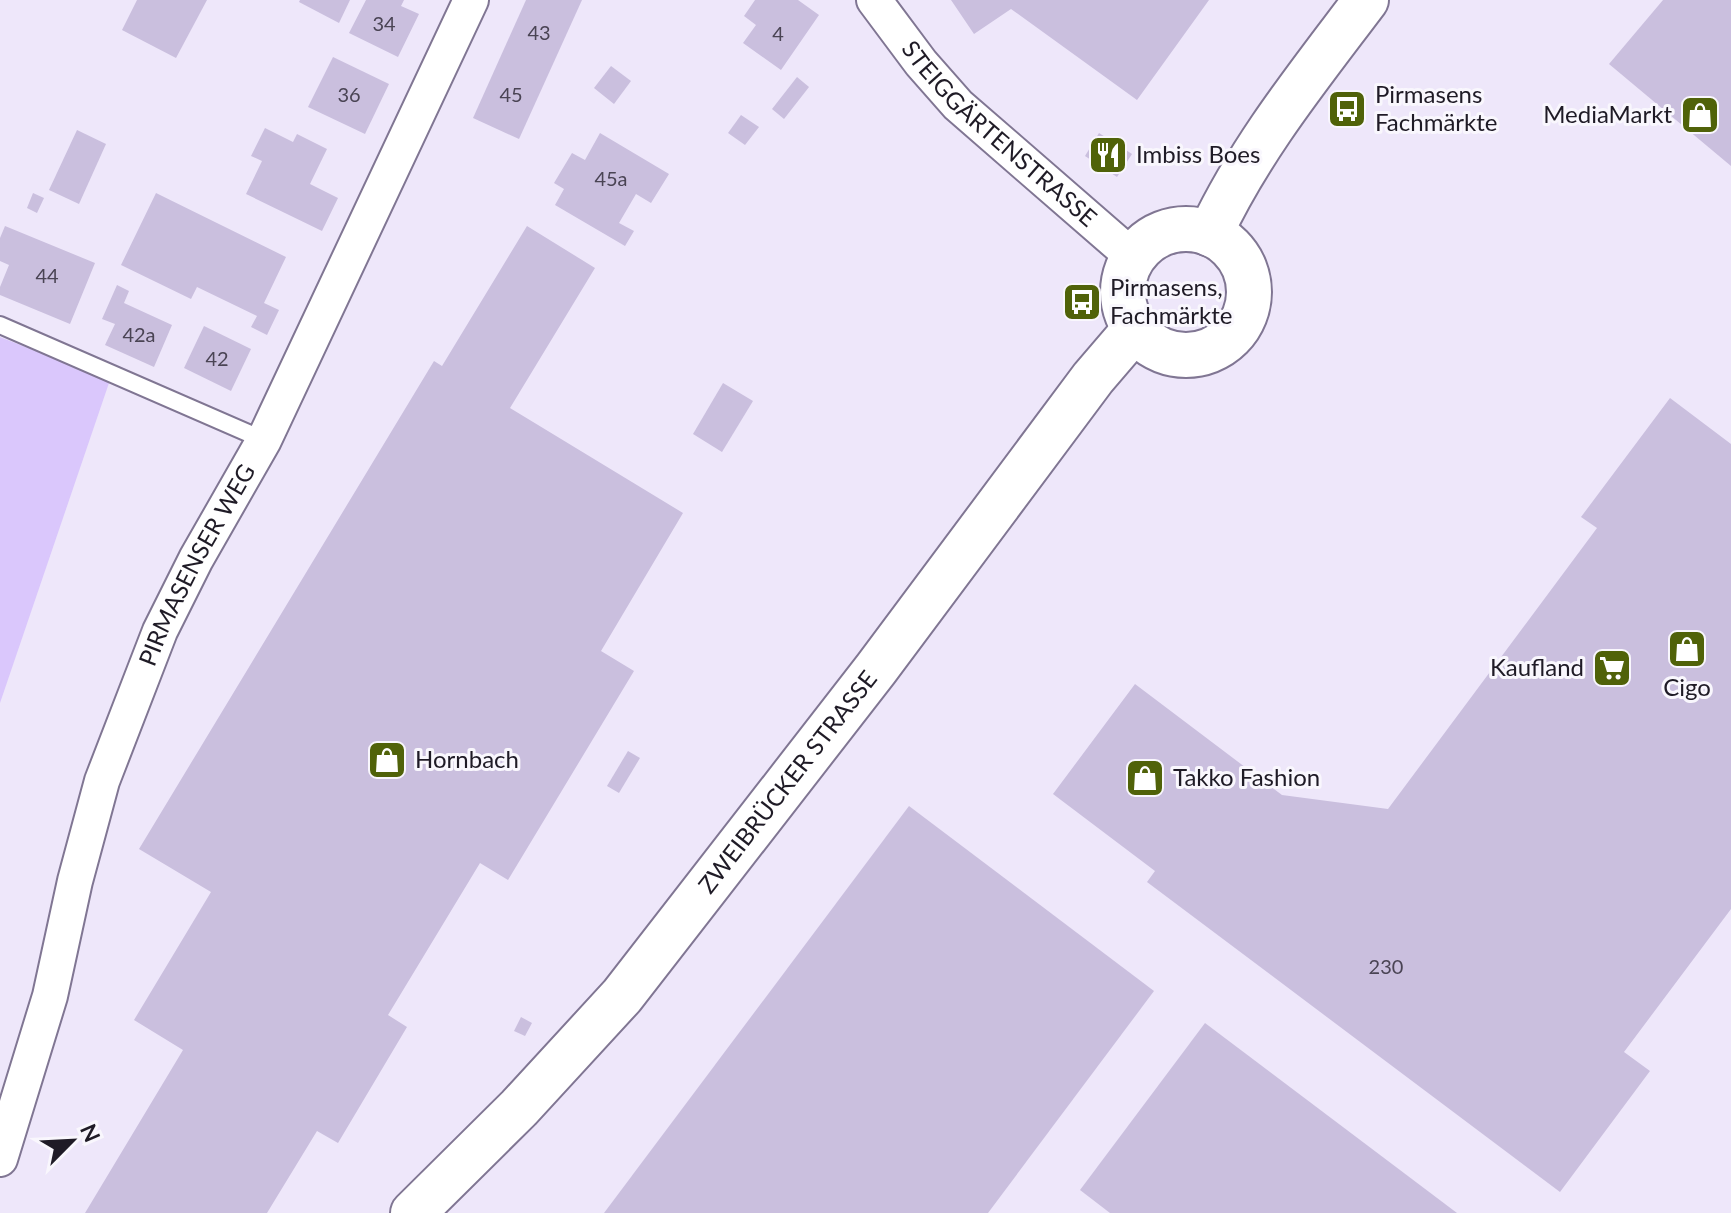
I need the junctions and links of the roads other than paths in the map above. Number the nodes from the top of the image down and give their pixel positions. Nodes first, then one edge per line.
1 (471, 0) edge
2 (874, 0) edge
3 (1366, 0) edge
4 (1210, 234) junction
5 (1133, 257) junction
6 (0, 325) edge
7 (1135, 329) junction
8 (264, 440) junction
9 (0, 1159) edge
10 (413, 1213) edge

1 - 8 street, PIRMASENSER WEG
2 - 5 street, STEIGGÄRTENSTRASSE
3 - 4 street
4 - 5 street
4 - 7 street
5 - 7 street
6 - 8 lane
7 - 10 street, ZWEIBRÜCKER STRASSE
8 - 9 street, PIRMASENSER WEG

